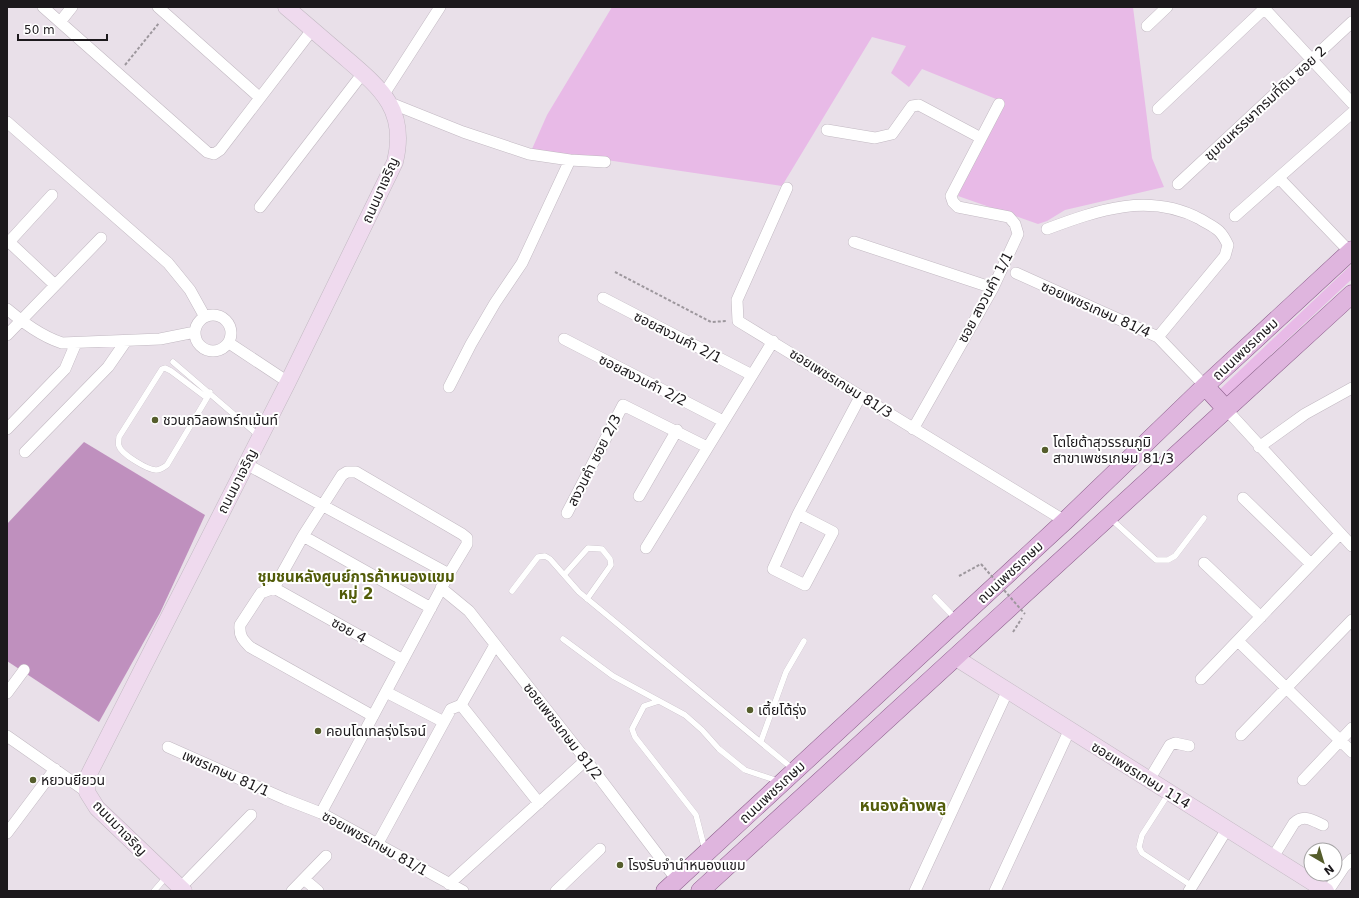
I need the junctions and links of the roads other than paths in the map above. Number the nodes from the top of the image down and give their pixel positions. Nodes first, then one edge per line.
1 (43, 7) edge
2 (72, 7) edge
3 (286, 7) edge
4 (440, 7) edge
5 (1167, 7) edge
6 (1265, 7) edge
7 (162, 11) edge
8 (60, 22) junction
9 (1352, 22) edge
10 (1147, 26) dead end
11 (312, 30) junction
12 (1311, 59) junction
13 (363, 73) junction
14 (259, 97) junction
15 (386, 98) junction
16 (1352, 103) edge
17 (999, 104) dead end
18 (1158, 109) dead end
19 (1352, 112) edge
20 (7, 122) edge
21 (827, 130) dead end
22 (981, 138) junction
23 (570, 160) junction
24 (605, 162) dead end
25 (1279, 178) junction
26 (1178, 184) dead end
27 (787, 188) dead end
28 (52, 195) dead end
29 (260, 207) dead end
30 (1235, 216) dead end
31 (1047, 229) dead end
32 (101, 238) dead end
33 (8, 241) edge
34 (854, 242) dead end
35 (1351, 251) edge
36 (1016, 273) dead end
37 (54, 285) junction
38 (993, 288) junction
39 (1352, 294) edge
40 (603, 298) dead end
41 (7, 309) edge
42 (205, 317) junction
43 (21, 321) junction
44 (195, 332) junction
45 (7, 335) edge
46 (1158, 337) junction
47 (564, 339) dead end
48 (126, 341) junction
49 (773, 341) junction
50 (76, 343) junction
51 (229, 343) junction
52 (173, 362) dead end
53 (752, 375) junction
54 (288, 382) junction
55 (1205, 386) junction
56 (449, 387) dead end
57 (1352, 388) edge
58 (208, 395) junction
59 (860, 397) junction
60 (1226, 410) junction
61 (723, 421) junction
62 (7, 429) edge
63 (913, 429) junction
64 (677, 430) junction
65 (260, 437) junction
66 (707, 447) junction
67 (1260, 447) junction
68 (25, 452) dead end
69 (246, 464) junction
70 (639, 496) dead end
71 (1243, 498) dead end
72 (321, 506) junction
73 (567, 512) dead end
74 (798, 514) junction
75 (1109, 517) junction
76 (1204, 518) dead end
77 (1065, 521) junction
78 (1340, 534) junction
79 (303, 536) junction
80 (1352, 546) edge
81 (646, 548) dead end
82 (1204, 563) dead end
83 (1311, 564) junction
84 (448, 574) junction
85 (564, 576) junction
86 (274, 588) junction
87 (441, 588) junction
88 (512, 591) dead end
89 (935, 597) dead end
90 (587, 599) junction
91 (431, 608) junction
92 (1261, 617) junction
93 (1352, 620) edge
94 (957, 621) junction
95 (563, 639) dead end
96 (1238, 641) junction
97 (804, 642) dead end
98 (495, 645) junction
99 (956, 658) junction
100 (403, 660) junction
101 (24, 670) dead end
102 (1201, 678) dead end
103 (1287, 687) junction
104 (1008, 690) junction
105 (386, 692) junction
106 (7, 693) edge
107 (659, 701) junction
108 (461, 705) junction
109 (373, 716) junction
110 (444, 722) junction
111 (1352, 728) edge
112 (1070, 729) junction
113 (1242, 734) dead end
114 (7, 736) edge
115 (1341, 740) junction
116 (761, 741) junction
117 (1188, 746) dead end
118 (168, 747) dead end
119 (1352, 752) edge
120 (586, 760) junction
121 (55, 770) junction
122 (789, 776) junction
123 (1149, 780) junction
124 (1303, 780) dead end
125 (87, 792) junction
126 (1169, 793) junction
127 (285, 799) joint
128 (539, 803) junction
129 (321, 813) junction
130 (251, 815) dead end
131 (1323, 824) dead end
132 (1227, 830) junction
133 (7, 833) edge
134 (378, 843) junction
135 (600, 849) dead end
136 (706, 853) junction
137 (326, 856) dead end
138 (1273, 857) junction
139 (1352, 859) edge
140 (168, 875) junction
141 (304, 878) junction
142 (449, 884) junction
143 (671, 885) edge
144 (183, 889) edge
145 (1191, 889) edge
146 (154, 891) edge
147 (292, 891) edge
148 (318, 891) edge
149 (462, 891) edge
150 (556, 891) edge
151 (700, 891) edge
152 (915, 891) edge
153 (995, 891) edge
154 (1327, 891) edge

1 - 8 street
2 - 8 street
3 - 11 main road, ถนนมาเจริญ
4 - 15 street
5 - 10 street
6 - 12 street
6 - 18 street
7 - 14 street
8 - 14 street
9 - 12 street, ชุมชนหรรษากรมที่ดิน ซอย 2
11 - 13 main road, ถนนมาเจริญ
11 - 14 street
12 - 16 street
12 - 26 street, ชุมชนหรรษากรมที่ดิน ซอย 2
13 - 15 main road, ถนนมาเจริญ
13 - 29 street
15 - 23 street
15 - 54 main road, ถนนมาเจริญ
17 - 22 street
19 - 25 street
20 - 42 street
21 - 22 street
22 - 38 street, ซอย สงวนคำ 1/1
23 - 24 street
23 - 56 street
25 - 30 street
25 - 35 street
27 - 49 street, ซอยเพชรเกษม 81/3
28 - 33 street
31 - 46 street
32 - 37 street
33 - 37 street
34 - 38 street
35 - 55 main road, ถนนเพชรเกษม
36 - 46 street, ซอยเพชรเกษม 81/4
37 - 43 street
38 - 63 street, ซอย สงวนคำ 1/1
39 - 60 main road, ถนนเพชรเกษม
40 - 53 street, ซอยสงวนคำ 2/1
41 - 43 street
42 - 44 street
42 - 51 street
43 - 45 street
43 - 50 street
44 - 48 street
44 - 51 street
46 - 55 street, ซอยเพชรเกษม 81/4
47 - 61 street, ซอยสงวนคำ 2/2
48 - 50 street
48 - 68 street
49 - 53 street
49 - 59 street, ซอยเพชรเกษม 81/3
50 - 62 street
51 - 54 street
52 - 58 lane
53 - 61 street
54 - 65 main road, ถนนมาเจริญ
55 - 60 main road
55 - 77 main road, ถนนเพชรเกษม
57 - 67 street
58 - 58 lane
58 - 65 lane
59 - 63 street, ซอยเพชรเกษม 81/3
59 - 74 street
60 - 67 street
60 - 75 main road, ถนนเพชรเกษม
61 - 66 street
63 - 77 street, ซอยเพชรเกษม 81/3
64 - 66 street, สงวนคำ ซอย 2/3
64 - 70 street
64 - 73 street, สงวนคำ ซอย 2/3
65 - 69 main road, ถนนมาเจริญ
66 - 81 street
67 - 78 street
69 - 72 street
69 - 125 main road, ถนนมาเจริญ
71 - 83 street
72 - 79 street
72 - 84 street
72 - 84 street
74 - 74 street
75 - 76 lane
75 - 99 main road, ถนนเพชรเกษม
77 - 94 main road, ถนนเพชรเกษม
78 - 80 street
78 - 83 street
79 - 86 street
79 - 91 street
82 - 92 street
83 - 92 street
84 - 87 street
85 - 88 lane
85 - 90 lane
85 - 90 lane
86 - 100 street, ซอย 4
86 - 109 street
87 - 91 street
87 - 98 street, ซอยเพชรเกษม 81/2
89 - 94 lane
90 - 116 lane
91 - 100 street
92 - 96 street
93 - 103 street
94 - 122 main road, ถนนเพชรเกษม
95 - 107 lane
96 - 102 street
96 - 103 street
97 - 116 lane
98 - 108 street
98 - 120 street, ซอยเพชรเกษม 81/2
99 - 104 main road, ซอยเพชรเกษม 114
99 - 151 main road, ถนนเพชรเกษม
100 - 105 street
101 - 106 street
103 - 113 street
103 - 115 street
104 - 112 main road, ซอยเพชรเกษม 114
104 - 152 street
105 - 109 street
105 - 110 street
107 - 122 lane
107 - 136 lane
108 - 110 street
108 - 128 street
109 - 129 street
110 - 134 street
111 - 115 street
112 - 123 main road, ซอยเพชรเกษม 114
112 - 153 street
114 - 121 street
115 - 119 street
115 - 124 street
116 - 122 lane
117 - 123 street
118 - 127 street, เพชรเกษม 81/1
120 - 128 street
120 - 143 street, ซอยเพชรเกษม 81/2
121 - 125 street
121 - 133 street
122 - 136 main road, ถนนเพชรเกษม
123 - 126 main road, ซอยเพชรเกษม 114
125 - 140 main road, ถนนมาเจริญ
126 - 132 main road, ซอยเพชรเกษม 114
126 - 145 lane
127 - 129 street, ซอยเพชรเกษม 81/1
128 - 142 street
129 - 134 street, ซอยเพชรเกษม 81/1
130 - 144 street
131 - 138 street
132 - 138 main road, ซอยเพชรเกษม 114
132 - 145 street
134 - 142 street, ซอยเพชรเกษม 81/1
135 - 150 street
136 - 143 main road, ถนนเพชรเกษม
137 - 141 street
138 - 154 main road, ซอยเพชรเกษม 114
139 - 154 street
140 - 144 main road, ถนนมาเจริญ
140 - 146 lane
141 - 147 street
141 - 148 street
142 - 149 street, ซอยเพชรเกษม 81/1

